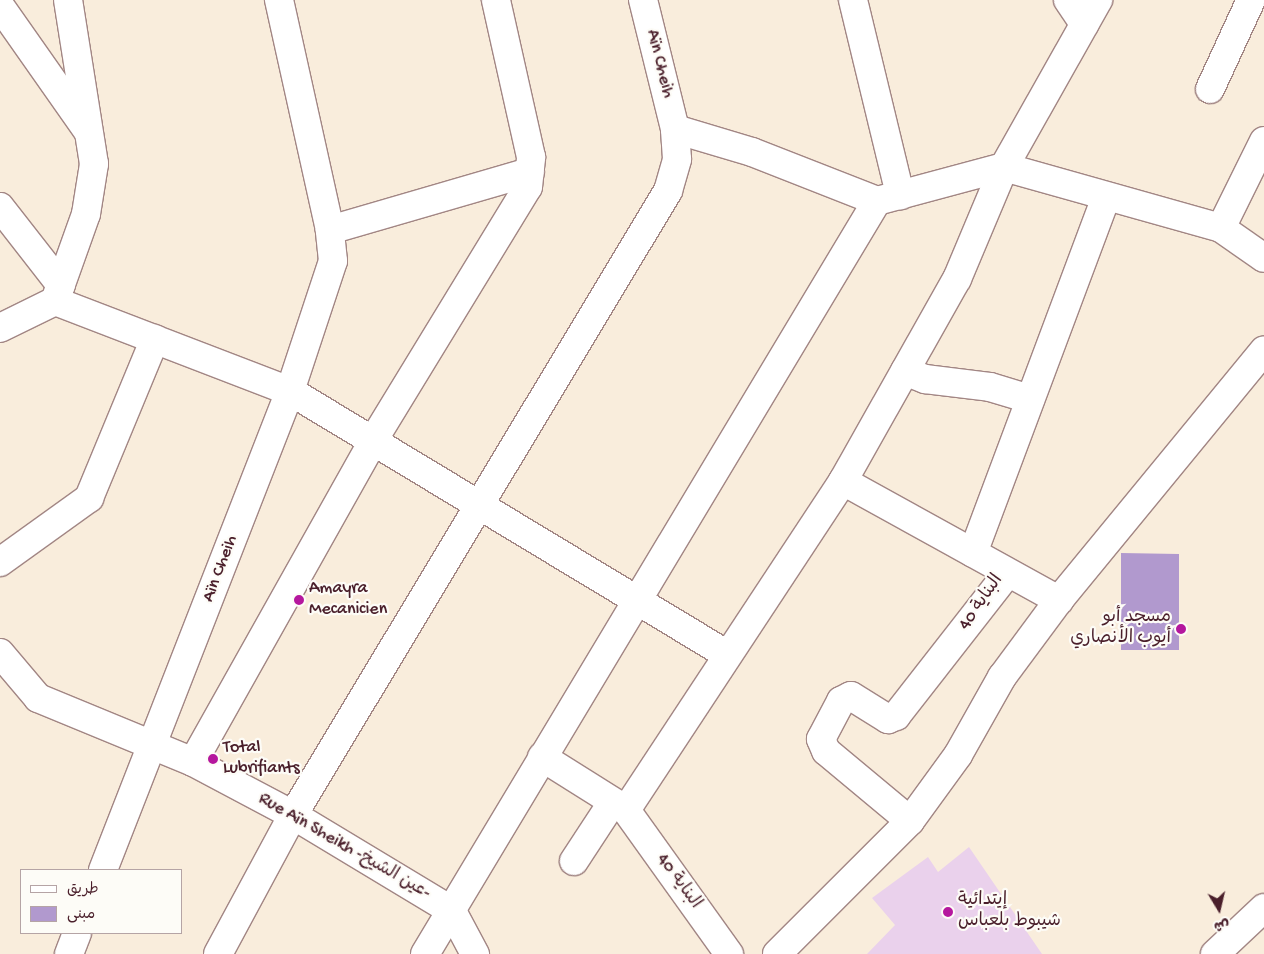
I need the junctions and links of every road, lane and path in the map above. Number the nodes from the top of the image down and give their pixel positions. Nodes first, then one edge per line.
1 (68, 0) edge
2 (279, 0) edge
3 (496, 0) edge
4 (643, 0) edge
5 (853, 0) edge
6 (1068, 0) edge
7 (1098, 0) edge
8 (1251, 0) edge
9 (0, 6) edge
10 (1084, 24) junction
11 (1210, 89) dead end
12 (675, 128) junction
13 (92, 137) junction
14 (1264, 141) edge
15 (1004, 166) junction
16 (530, 172) junction
17 (889, 198) junction
18 (1106, 198) junction
19 (0, 207) edge
20 (1221, 228) junction
21 (330, 230) junction
22 (1264, 258) edge
23 (58, 293) junction
24 (0, 328) edge
25 (155, 339) junction
26 (1264, 350) edge
27 (905, 371) junction
28 (290, 391) junction
29 (1030, 399) junction
30 (374, 440) junction
31 (843, 481) junction
32 (483, 504) junction
33 (973, 553) junction
34 (0, 562) edge
35 (1007, 574) junction
36 (1059, 600) junction
37 (639, 601) junction
38 (0, 653) edge
39 (726, 654) junction
40 (153, 746) junction
41 (542, 757) junction
42 (193, 762) junction
43 (619, 807) junction
44 (293, 815) junction
45 (910, 821) junction
46 (574, 861) dead end
47 (103, 869) edge
48 (1264, 908) edge
49 (452, 911) junction
50 (78, 934) edge
51 (69, 954) edge
52 (218, 954) edge
53 (426, 954) edge
54 (475, 954) edge
55 (729, 954) edge
56 (777, 954) edge
57 (1215, 954) edge

1 - 13 street
2 - 21 street, Aïn Cheih
3 - 16 street
4 - 12 street, Aïn Cheih
5 - 17 street
6 - 10 street
7 - 10 street
8 - 11 street
9 - 13 street
10 - 15 street
12 - 17 street
12 - 32 street, Aïn Cheih
13 - 23 street
14 - 20 street
15 - 17 street
15 - 18 street
15 - 27 street
16 - 21 street
16 - 30 street
17 - 37 street
18 - 20 street
18 - 29 street
19 - 23 street
20 - 22 street
21 - 28 street, Aïn Cheih
23 - 24 street
23 - 25 street
25 - 28 street
25 - 34 street
26 - 36 street
27 - 29 street
27 - 31 street
28 - 30 street
28 - 40 street, Aïn Cheih
29 - 33 street
30 - 32 street
30 - 42 street
31 - 33 street, البناية 40
31 - 39 street
32 - 37 street
32 - 44 street, Aïn Cheih
33 - 35 street, البناية 40
35 - 36 street
35 - 45 street, البناية 40
36 - 45 street
37 - 39 street
37 - 41 street
38 - 40 street, Rue Aïn Sheikh -عين الشيخ-
39 - 43 street
40 - 42 street, Rue Aïn Sheikh -عين الشيخ-
40 - 47 street
41 - 43 street, البناية 40
41 - 49 street
42 - 44 street, Rue Aïn Sheikh -عين الشيخ-
43 - 46 street
43 - 55 street, البناية 40
44 - 49 street, Rue Aïn Sheikh -عين الشيخ-
44 - 52 street, Aïn Cheih
45 - 56 street
48 - 57 street
49 - 53 street
49 - 54 street
50 - 51 street

